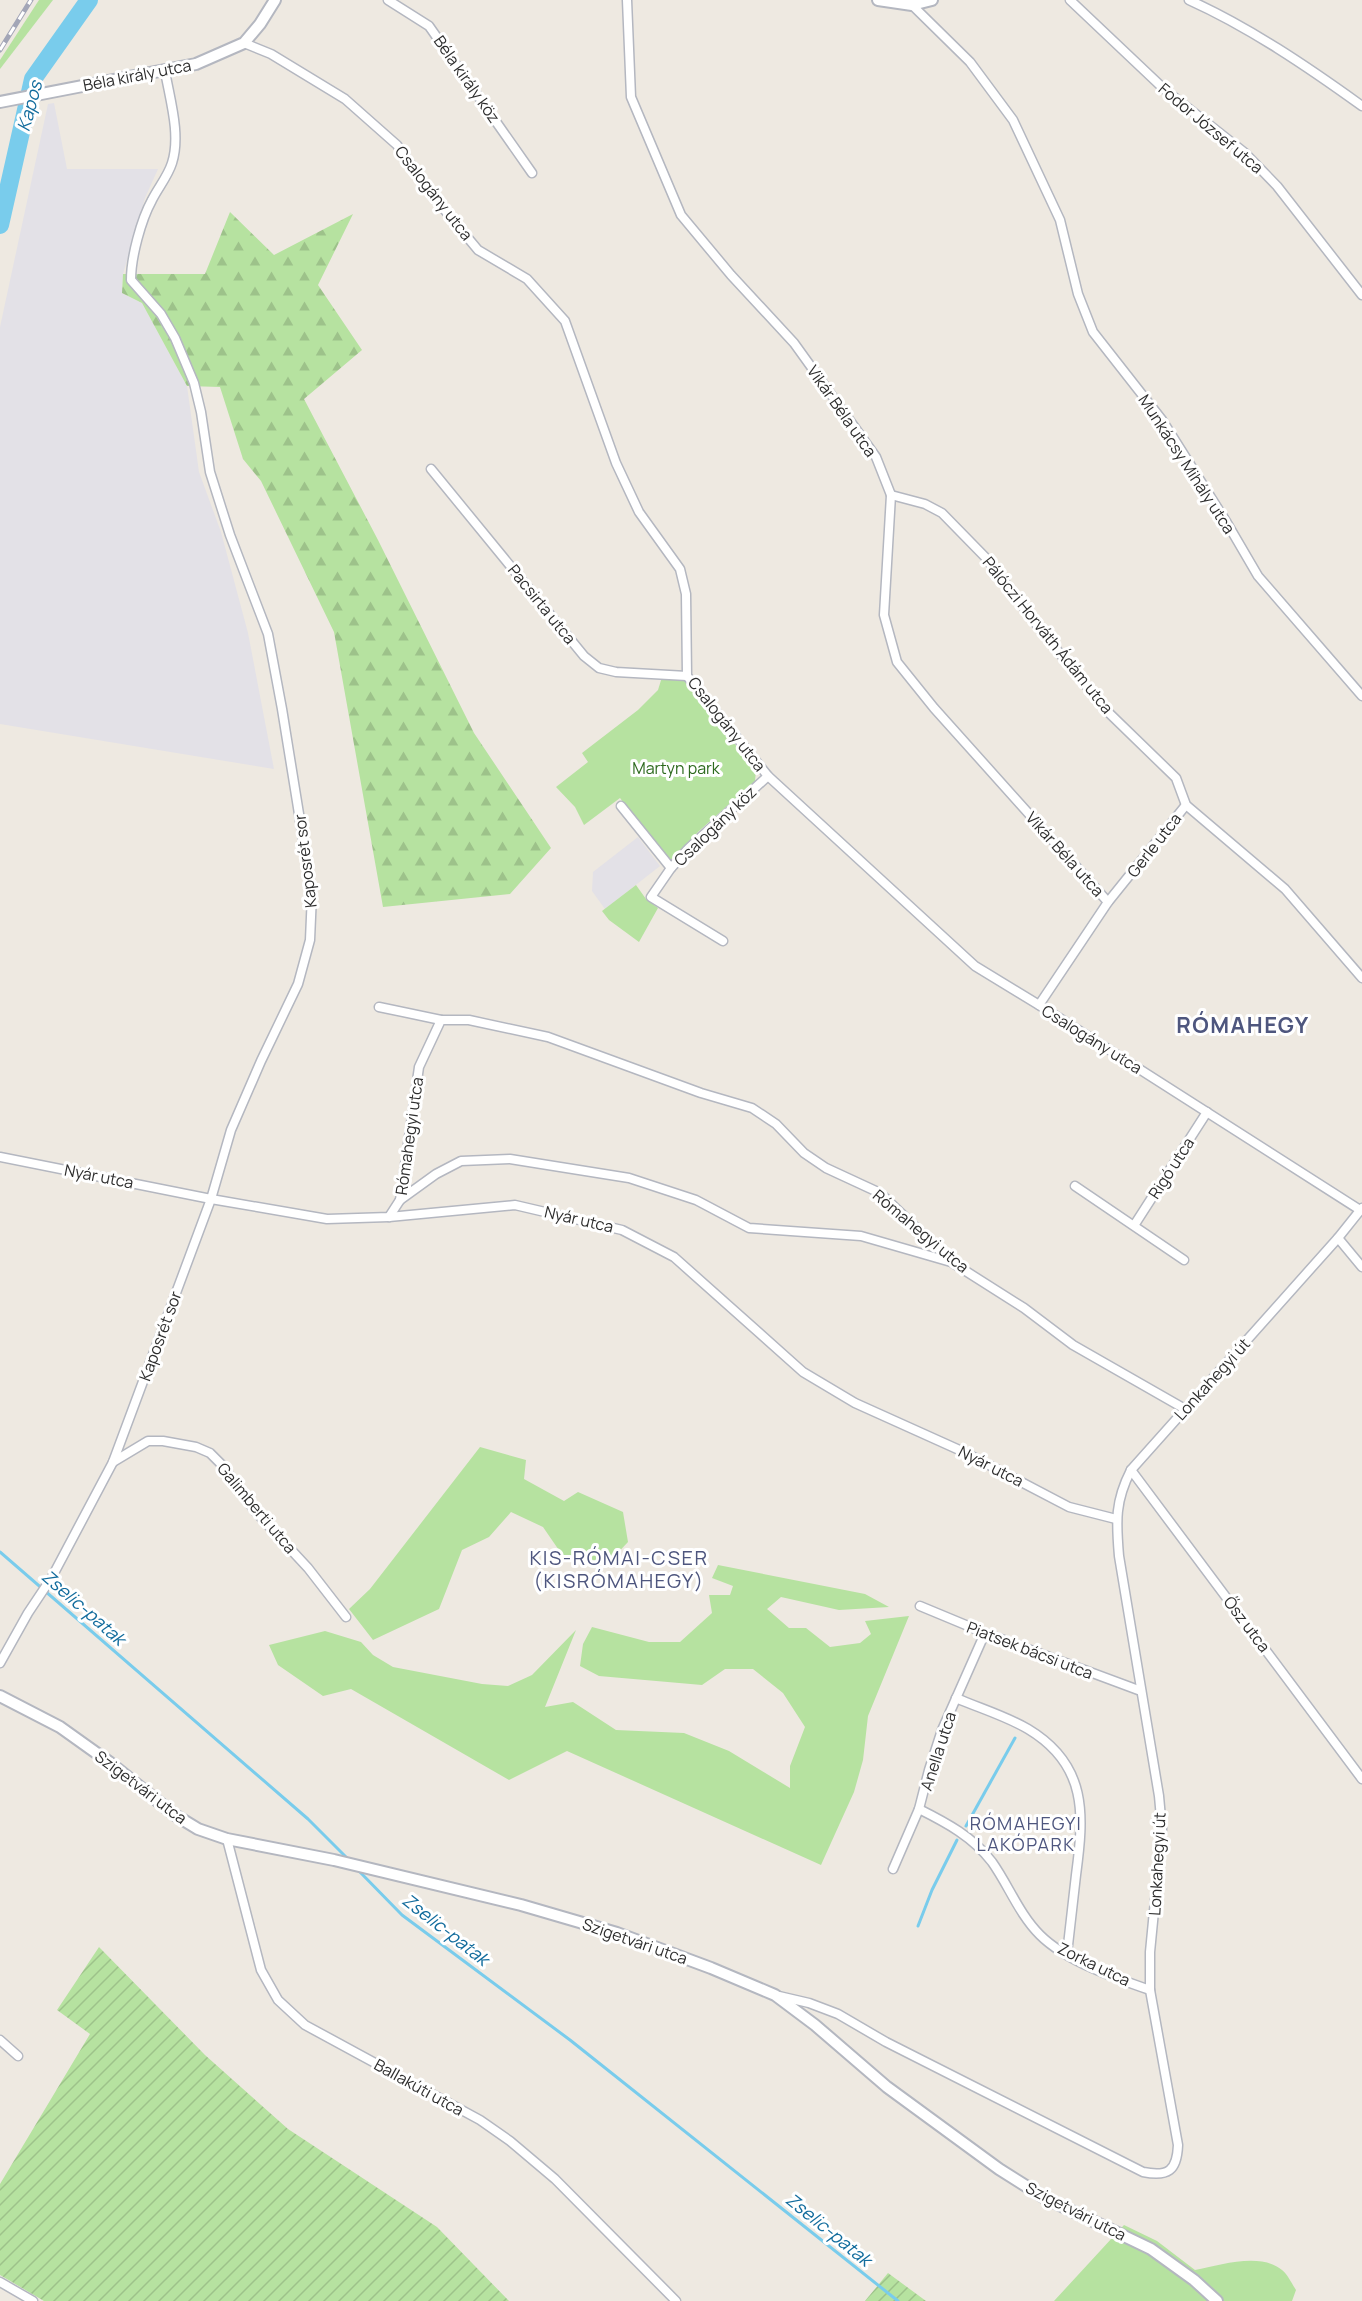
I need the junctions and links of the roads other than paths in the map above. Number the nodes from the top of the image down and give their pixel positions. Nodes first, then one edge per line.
1 (275, 0) edge
2 (388, 0) edge
3 (627, 0) edge
4 (878, 0) edge
5 (932, 0) edge
6 (1070, 0) edge
7 (1189, 0) edge
8 (912, 5) junction
9 (244, 43) junction
10 (165, 71) junction
11 (5, 101) edge
12 (1362, 106) edge
13 (532, 173) dead end
14 (1362, 295) edge
15 (431, 469) dead end
16 (891, 495) junction
17 (687, 676) junction
18 (1362, 696) edge
19 (768, 776) junction
20 (1186, 805) junction
21 (621, 806) dead end
22 (671, 868) junction
23 (1108, 902) junction
24 (723, 941) dead end
25 (1362, 978) edge
26 (1039, 1005) junction
27 (379, 1007) dead end
28 (441, 1020) junction
29 (1207, 1112) junction
30 (0, 1157) edge
31 (1075, 1186) dead end
32 (211, 1199) junction
33 (400, 1200) junction
34 (1361, 1209) edge
35 (389, 1217) junction
36 (1134, 1224) junction
37 (1338, 1238) junction
38 (1184, 1260) dead end
39 (953, 1263) junction
40 (1362, 1267) edge
41 (1185, 1409) junction
42 (113, 1462) junction
43 (1131, 1470) junction
44 (1116, 1518) junction
45 (920, 1606) dead end
46 (346, 1617) dead end
47 (985, 1633) junction
48 (0, 1663) edge
49 (1141, 1691) junction
50 (0, 1696) edge
51 (956, 1698) junction
52 (1362, 1779) edge
53 (920, 1809) junction
54 (227, 1839) junction
55 (893, 1869) dead end
56 (1067, 1954) junction
57 (1150, 1990) junction
58 (776, 1995) junction
59 (0, 2040) edge
60 (18, 2056) dead end
61 (0, 2282) edge
62 (33, 2301) edge
63 (676, 2301) edge
64 (1217, 2301) edge

1 - 9 street, Béla király utca
2 - 13 street, Béla király köz
3 - 16 street, Vikár Béla utca
4 - 8 street
5 - 8 street
6 - 14 street, Fodor József utca
7 - 12 street
8 - 18 street, Munkácsy Mihály utca
9 - 10 street, Béla király utca
9 - 17 street, Csalogány utca
10 - 11 street, Béla király utca
10 - 32 street, Kaposrét sor
15 - 17 street, Pacsirta utca
16 - 20 street, Pálóczi Horváth Ádám utca
16 - 23 street, Vikár Béla utca
17 - 19 street, Csalogány utca
19 - 22 street, Csalogány köz
19 - 26 street, Csalogány utca
20 - 23 street, Gerle utca
20 - 25 street, Pálóczi Horváth Ádám utca
21 - 22 street
22 - 24 street, Csalogány köz
23 - 26 street, Gerle utca
26 - 29 street, Csalogány utca
27 - 28 street, Rómahegyi utca
28 - 33 street, Rómahegyi utca
28 - 39 street, Rómahegyi utca
29 - 34 street, Csalogány utca
29 - 36 street, Rigó utca
30 - 32 street, Nyár utca
31 - 36 street
32 - 35 street, Nyár utca
32 - 42 street, Kaposrét sor
33 - 35 street, Rómahegyi utca
33 - 39 street
34 - 37 street, Lonkahegyi út
35 - 44 street, Nyár utca
36 - 38 street
37 - 40 street
37 - 41 street, Lonkahegyi út
39 - 41 street, Rómahegyi utca
41 - 43 street, Lonkahegyi út
42 - 46 street, Galimberti utca
42 - 48 street, Kaposrét sor
43 - 44 street, Lonkahegyi út
43 - 52 street, Ősz utca
44 - 49 street, Lonkahegyi út
45 - 47 street, Piatsek bácsi utca
47 - 49 street, Piatsek bácsi utca
47 - 51 street, Anella utca
49 - 57 street, Lonkahegyi út
50 - 54 street, Szigetvári utca
51 - 53 street, Anella utca
51 - 56 street
53 - 55 street, Anella utca
53 - 56 street, Zorka utca
54 - 58 street, Szigetvári utca
54 - 63 street, Ballakúti utca
56 - 57 street, Zorka utca
57 - 58 street, Lonkahegyi út
58 - 64 street, Szigetvári utca
59 - 60 street
61 - 62 street

